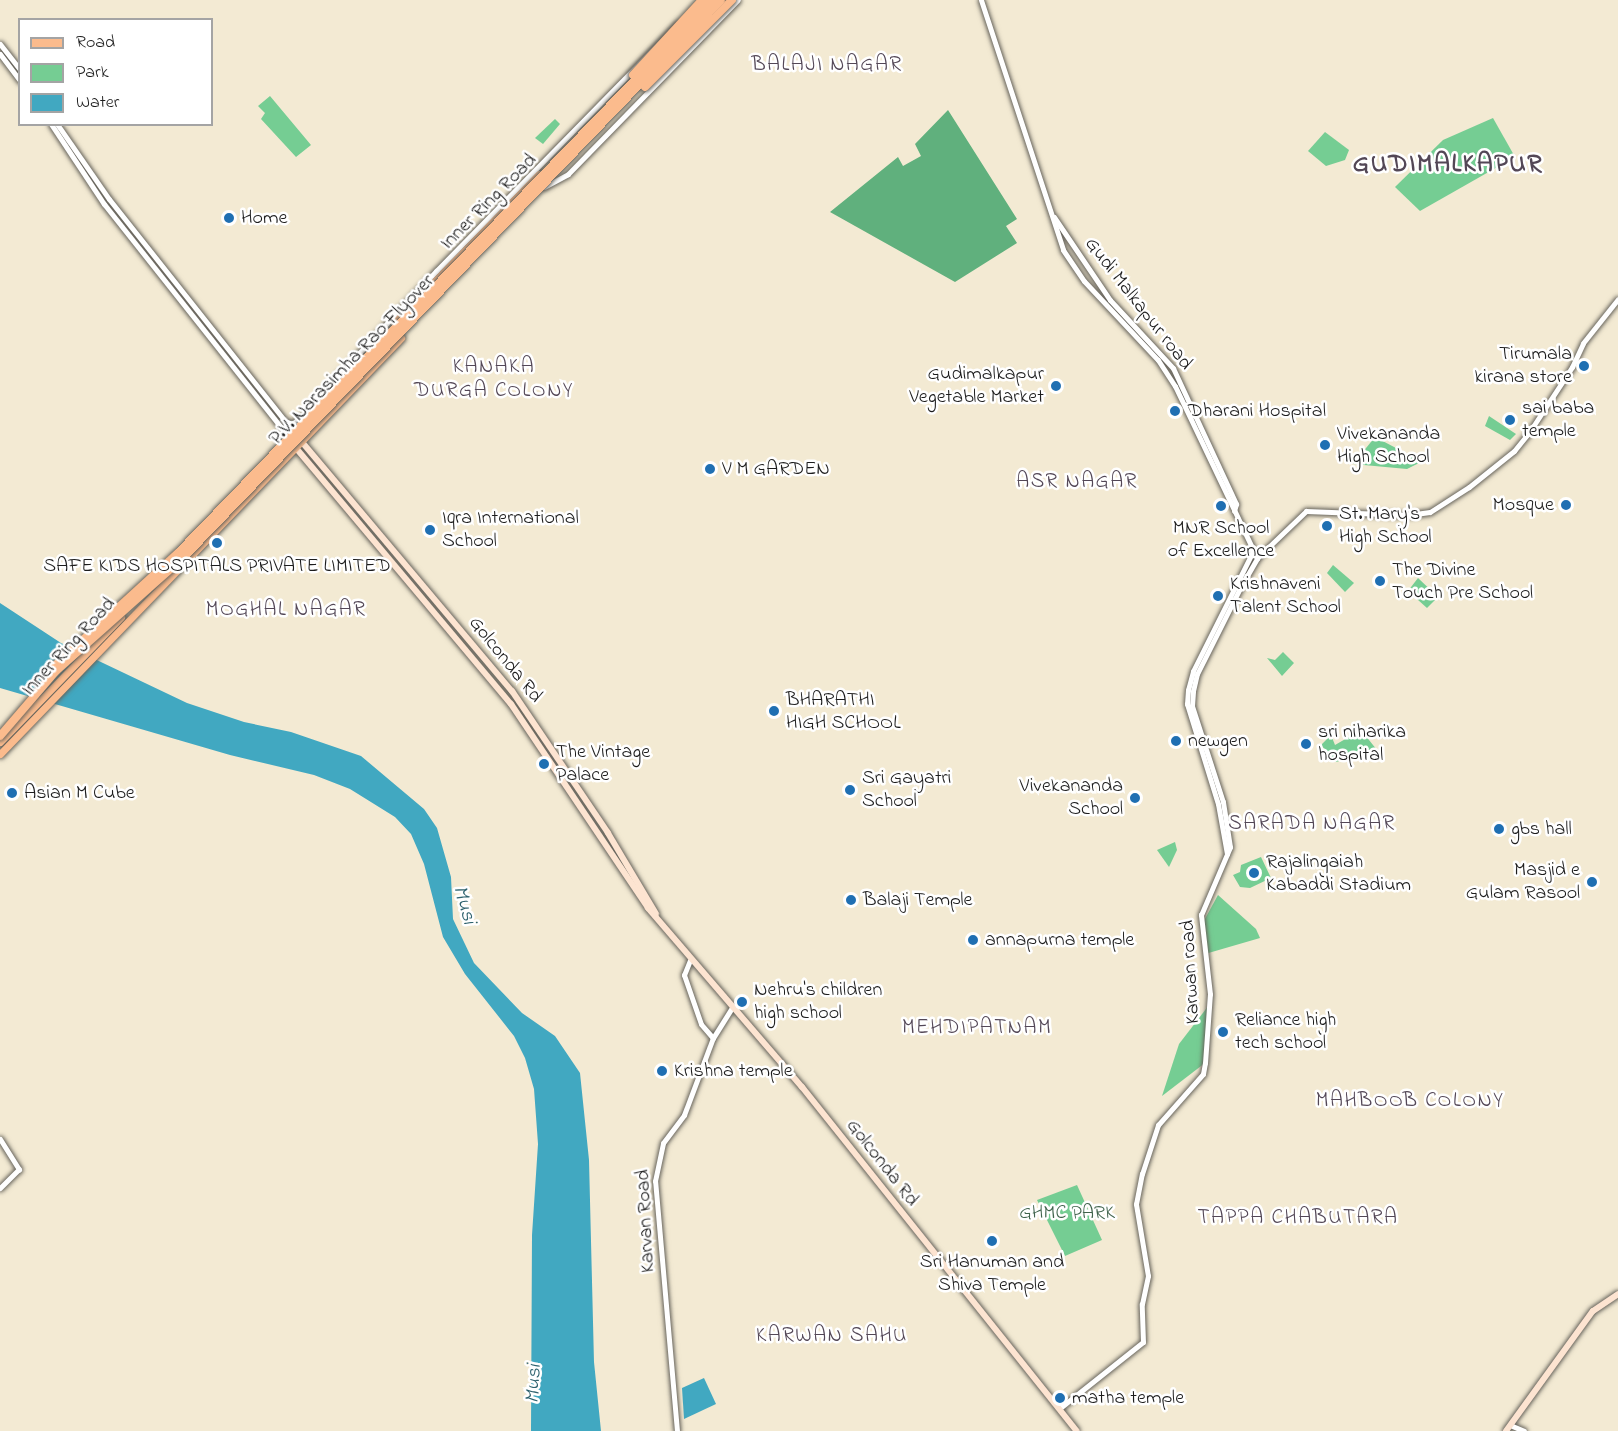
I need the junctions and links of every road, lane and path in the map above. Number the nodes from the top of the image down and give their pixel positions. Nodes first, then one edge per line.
1 (702, 0) edge
2 (707, 0) edge
3 (712, 0) edge
4 (722, 0) edge
5 (730, 0) edge
6 (738, 0) edge
7 (981, 0) edge
8 (690, 18) junction
9 (0, 45) edge
10 (0, 54) edge
11 (18, 68) edge
12 (18, 78) edge
13 (52, 126) edge
14 (58, 126) edge
15 (573, 150) junction
16 (543, 187) junction
17 (1054, 217) junction
18 (478, 236) junction
19 (489, 246) junction
20 (1618, 299) edge
21 (330, 392) junction
22 (319, 404) junction
23 (287, 435) junction
24 (299, 445) junction
25 (248, 477) junction
26 (258, 487) junction
27 (1234, 511) junction
28 (1253, 551) junction
29 (1257, 558) junction
30 (28, 720) junction
31 (0, 728) edge
32 (0, 736) edge
33 (0, 742) edge
34 (0, 754) edge
35 (1228, 856) junction
36 (690, 960) junction
37 (732, 1007) junction
38 (713, 1038) junction
39 (0, 1139) edge
40 (0, 1188) edge
41 (1618, 1294) edge
42 (1060, 1408) junction
43 (1510, 1425) junction
44 (676, 1431) edge
45 (1077, 1431) edge
46 (1506, 1431) edge
47 (1524, 1431) edge

1 - 15 highway, bridge
2 - 8 main road, Inner Ring Road
3 - 15 highway, P.V. Narasimha Rao Flyover, bridge
4 - 15 highway, P.V. Narasimha Rao Flyover, bridge
5 - 15 highway, bridge
5 - 16 main road, Inner Ring Road
6 - 16 street
7 - 17 street, Gudi Malkapur road
8 - 18 main road, Inner Ring Road
8 - 21 street
9 - 11 street
10 - 12 street
13 - 23 street
14 - 22 street
15 - 31 highway, P.V. Narasimha Rao Flyover, bridge
15 - 32 highway, P.V. Narasimha Rao Flyover, bridge
16 - 19 main road, Inner Ring Road
17 - 27 street, Gudi Malkapur road
17 - 27 street, Gudi Malkapur road
18 - 19 main road
18 - 21 main road, Inner Ring Road
19 - 24 main road, Inner Ring Road
20 - 29 street
21 - 22 main road, Inner Ring Road
22 - 23 main road, Inner Ring Road
23 - 25 main road, Inner Ring Road
24 - 26 main road, Inner Ring Road
24 - 36 main road, Golconda Rd
25 - 26 main road
25 - 30 main road, Inner Ring Road, bridge
26 - 30 main road, Inner Ring Road
27 - 28 street, Gudi Malkapur road
28 - 29 street, Gudi Malkapur road
28 - 35 street
29 - 35 street, Karwan road
30 - 33 main road, Inner Ring Road
30 - 34 main road, Inner Ring Road
35 - 42 street, Karwan road
36 - 37 main road, Golconda Rd
36 - 38 street
37 - 38 street, Karvan Road
37 - 42 main road, Golconda Rd
38 - 44 street, Karvan Road
39 - 40 street
41 - 43 main road
42 - 45 main road, Golconda Rd
43 - 46 main road
43 - 47 street

